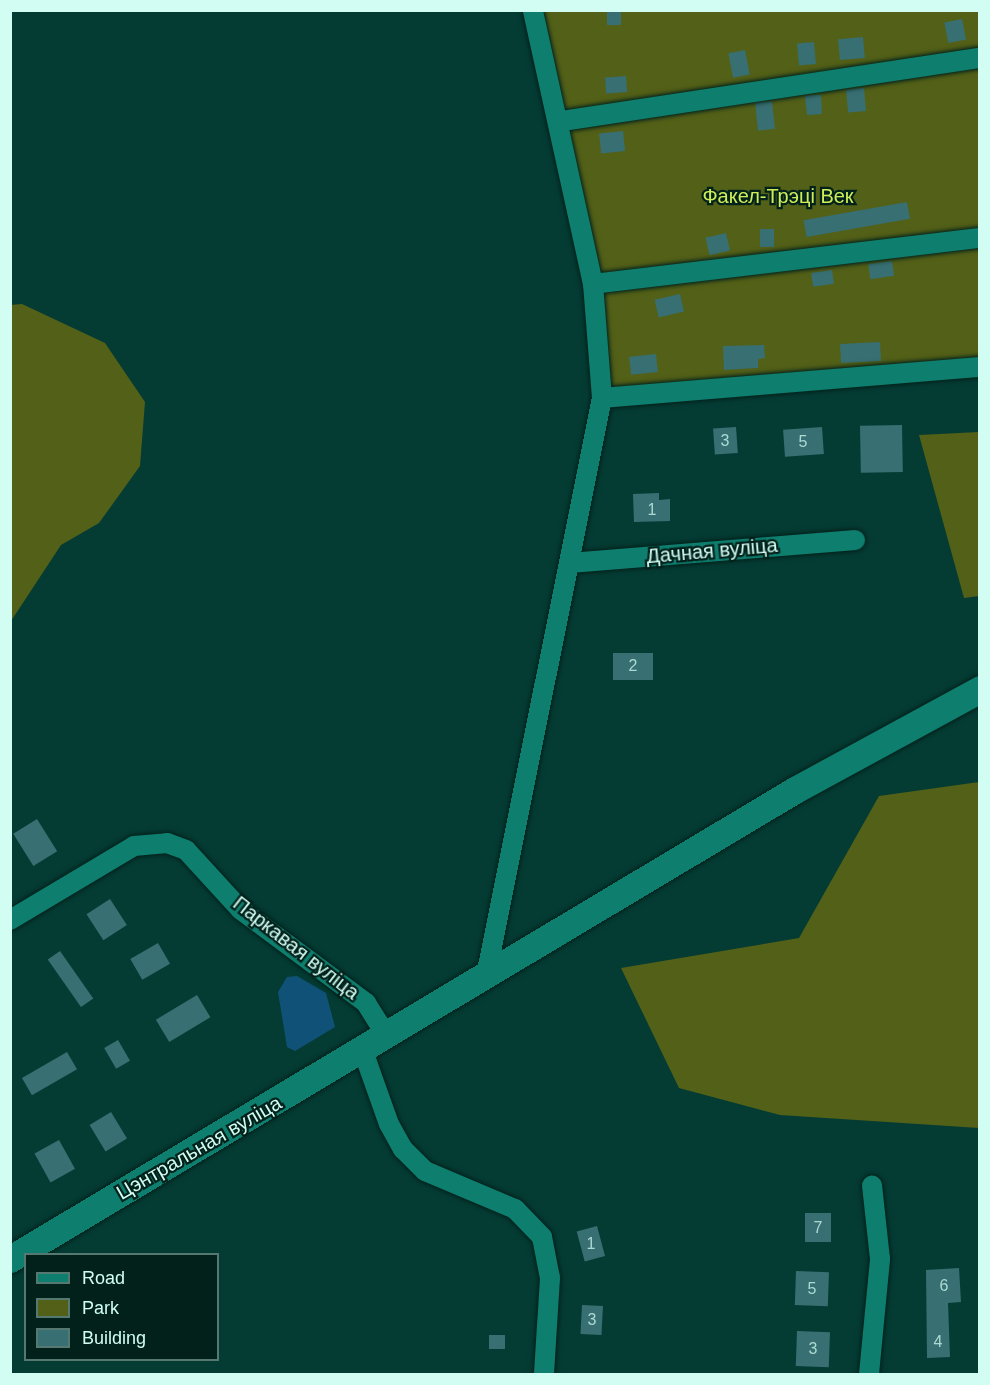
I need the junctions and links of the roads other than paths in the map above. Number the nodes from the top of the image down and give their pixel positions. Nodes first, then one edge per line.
1 (533, 10) edge
2 (980, 58) edge
3 (562, 121) junction
4 (980, 238) edge
5 (593, 285) junction
6 (980, 367) edge
7 (602, 398) junction
8 (855, 540) dead end
9 (570, 563) junction
10 (980, 689) edge
11 (10, 920) edge
12 (486, 976) junction
13 (387, 1037) junction
14 (363, 1051) junction
15 (872, 1185) dead end
16 (10, 1258) edge
17 (544, 1374) edge
18 (869, 1374) edge

1 - 3 street
2 - 3 street
3 - 5 street
4 - 5 street
5 - 7 street
6 - 7 street
7 - 9 street
8 - 9 street, Дачная вуліца
9 - 12 street
10 - 12 street, Цэнтральная вуліца
11 - 13 street, Паркавая вуліца
12 - 13 street, Цэнтральная вуліца
13 - 14 street, Цэнтральная вуліца
14 - 16 street, Цэнтральная вуліца
14 - 17 street
15 - 18 street

